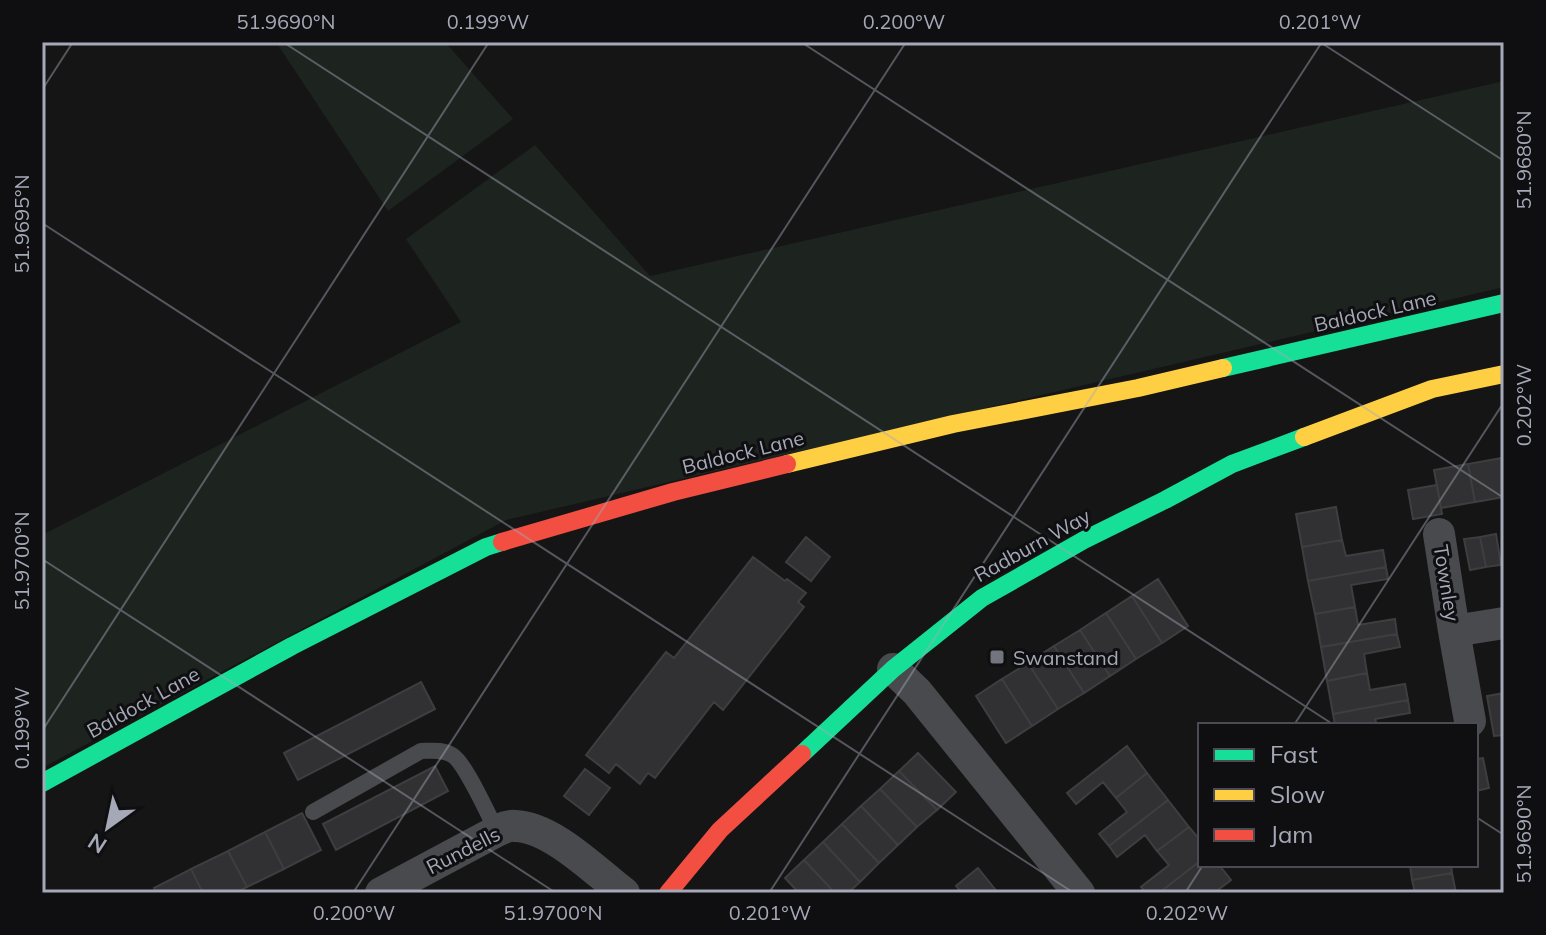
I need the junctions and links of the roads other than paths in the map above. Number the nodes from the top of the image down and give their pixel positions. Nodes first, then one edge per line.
1 (1504, 303) edge
2 (1504, 374) edge
3 (1439, 534) dead end
4 (1504, 623) edge
5 (1454, 631) junction
6 (893, 669) junction
7 (1470, 721) dead end
8 (42, 783) edge
9 (313, 812) dead end
10 (497, 831) junction
11 (381, 893) edge
12 (624, 893) edge
13 (668, 893) edge
14 (1079, 893) edge

1 - 8 street, Baldock Lane
2 - 6 street, Radburn Way
3 - 5 street, Townley
4 - 5 street, Townley
5 - 7 street, Townley
6 - 13 street, Radburn Way
6 - 14 street
9 - 10 lane
10 - 11 street, Rundells
10 - 12 street, Rundells

